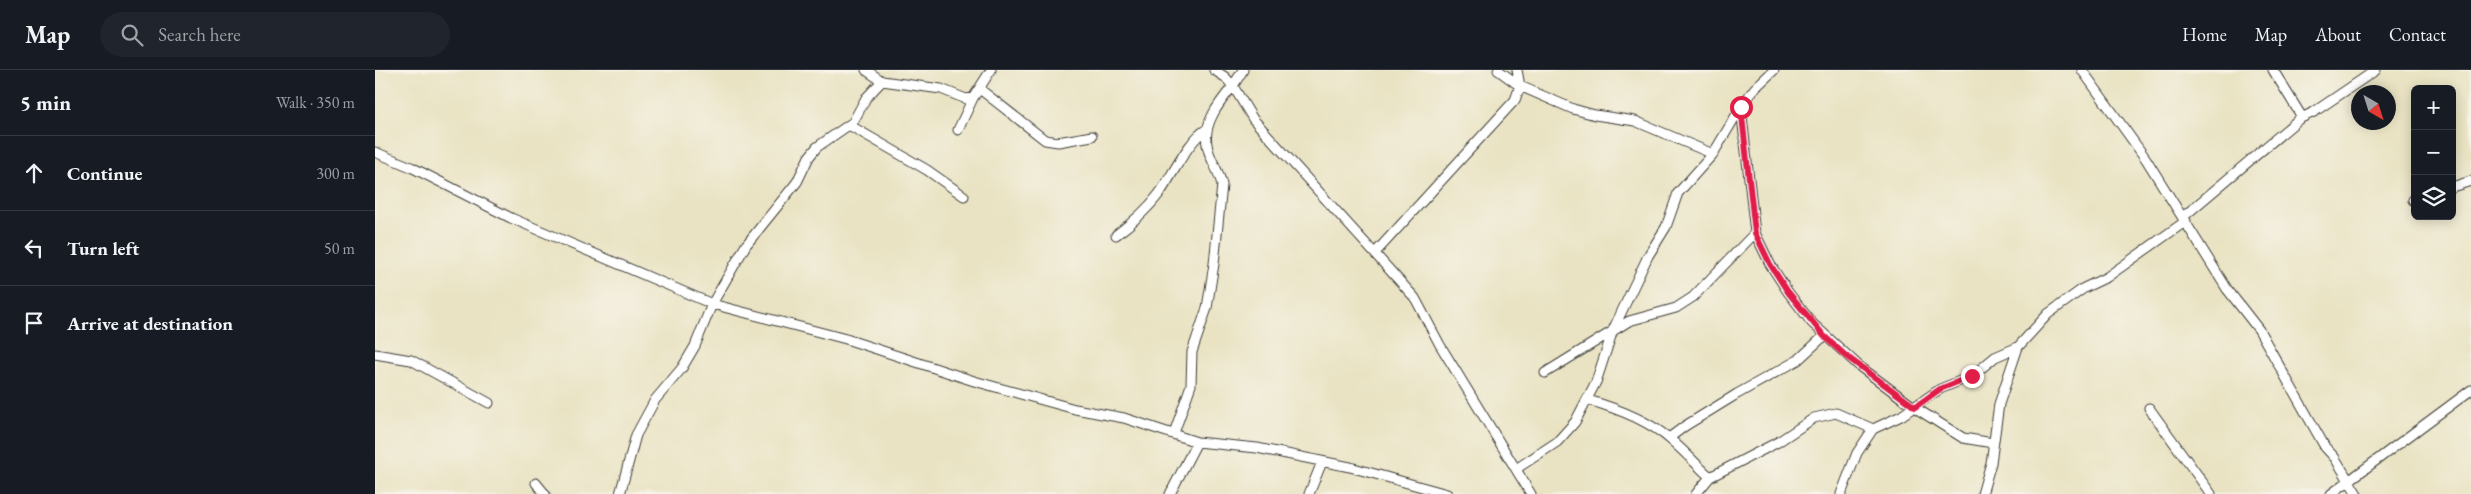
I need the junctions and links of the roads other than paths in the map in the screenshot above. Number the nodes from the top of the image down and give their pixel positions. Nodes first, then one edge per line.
1 (866, 70) edge
2 (991, 70) edge
3 (1214, 70) edge
4 (1243, 70) edge
5 (1498, 70) edge
6 (1517, 70) edge
7 (1774, 70) edge
8 (2082, 70) edge
9 (2273, 70) edge
10 (2376, 70) edge
11 (1225, 74) edge
12 (882, 81) junction
13 (1233, 86) junction
14 (1520, 86) junction
15 (981, 90) junction
16 (973, 98) junction
17 (1741, 107) junction
18 (2302, 118) junction
19 (849, 125) junction
20 (1207, 129) junction
21 (958, 130) dead end
22 (1092, 136) dead end
23 (375, 152) edge
24 (1713, 154) junction
25 (2471, 181) edge
26 (2456, 186) edge
27 (964, 196) dead end
28 (2185, 219) junction
29 (1755, 233) junction
30 (1117, 235) dead end
31 (1375, 254) junction
32 (711, 304) junction
33 (1613, 330) junction
34 (1824, 336) junction
35 (2018, 347) junction
36 (375, 354) edge
37 (1545, 373) dead end
38 (2471, 390) edge
39 (1588, 400) junction
40 (489, 403) dead end
41 (1915, 407) junction
42 (2149, 408) dead end
43 (1873, 429) junction
44 (1174, 433) junction
45 (1669, 438) junction
46 (1197, 442) junction
47 (1993, 443) junction
48 (1321, 462) junction
49 (1516, 469) junction
50 (1710, 477) junction
51 (2349, 481) junction
52 (536, 483) dead end
53 (545, 494) edge
54 (620, 494) edge
55 (1170, 494) edge
56 (1309, 494) edge
57 (1447, 494) edge
58 (1531, 494) edge
59 (1695, 494) edge
60 (1841, 494) edge
61 (1982, 494) edge
62 (2211, 494) edge
63 (2331, 494) edge
64 (2357, 494) edge

1 - 12 street
2 - 15 street
3 - 11 street
4 - 13 street
5 - 14 street
6 - 14 street
7 - 17 street
8 - 28 street
9 - 18 street
10 - 18 street
11 - 13 street
12 - 16 street
12 - 19 street
13 - 20 street
13 - 31 street
14 - 24 street
14 - 31 street
15 - 16 street
15 - 22 street
16 - 21 street
17 - 24 street
17 - 29 street
18 - 28 street
19 - 27 street
19 - 32 street
20 - 30 street
20 - 44 street
23 - 32 street
24 - 33 street
25 - 26 street
28 - 35 street
28 - 51 street
29 - 33 street
29 - 34 street
31 - 49 street
32 - 44 street
32 - 54 street
33 - 37 street
33 - 39 street
34 - 41 street
34 - 45 street
35 - 41 street
35 - 47 street
36 - 40 street
38 - 51 street
39 - 45 street
39 - 49 street
41 - 43 street
41 - 47 street
42 - 62 street
43 - 50 street
43 - 60 street
44 - 46 street
45 - 50 street
46 - 48 street
46 - 55 street
47 - 61 street
48 - 56 street
48 - 57 street
49 - 58 street
50 - 59 street
51 - 63 street
51 - 64 street
52 - 53 street

